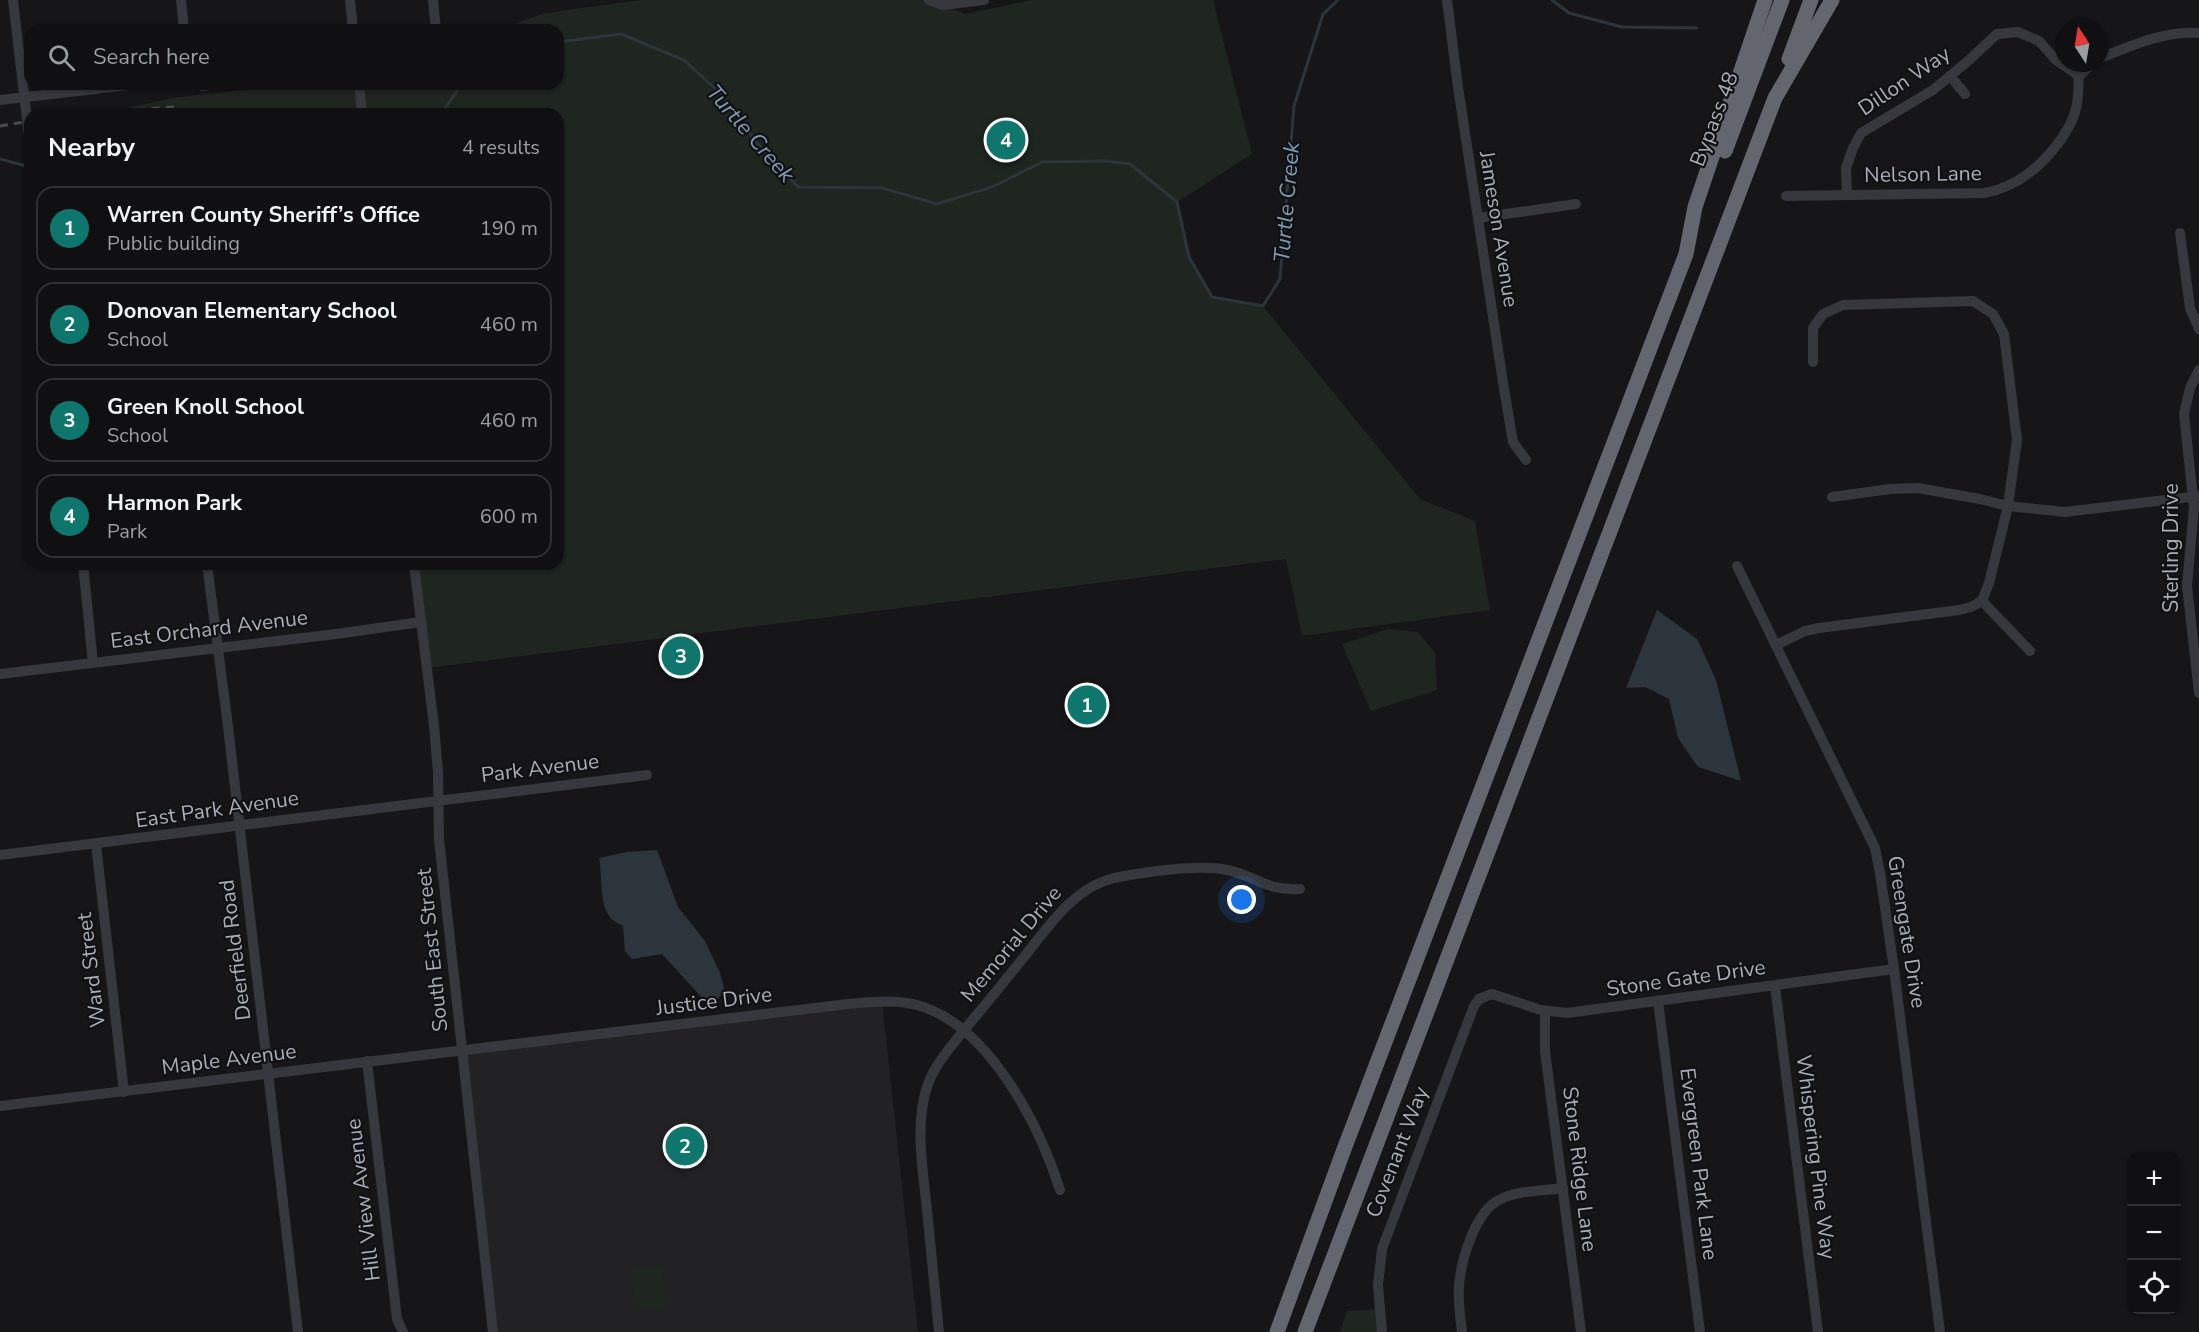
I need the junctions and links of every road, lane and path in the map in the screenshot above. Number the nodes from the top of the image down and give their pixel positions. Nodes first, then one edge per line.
1 (13, 0) edge
2 (181, 0) edge
3 (350, 0) edge
4 (433, 0) edge
5 (929, 0) edge
6 (984, 0) edge
7 (1448, 0) edge
8 (1765, 0) edge
9 (1782, 0) edge
10 (1811, 0) edge
11 (1832, 0) edge
12 (183, 24) edge
13 (352, 24) edge
14 (435, 24) edge
15 (2199, 33) edge
16 (2109, 54) edge
17 (2083, 72) edge
18 (1950, 76) junction
19 (2079, 76) junction
20 (85, 90) edge
21 (360, 90) edge
22 (1965, 94) dead end
23 (24, 97) junction
24 (1775, 98) junction
25 (0, 100) edge
26 (25, 108) edge
27 (361, 108) edge
28 (1847, 195) junction
29 (1786, 196) dead end
30 (1576, 204) dead end
31 (1478, 218) junction
32 (2180, 233) dead end
33 (1686, 254) junction
34 (2199, 328) edge
35 (1812, 362) dead end
36 (2199, 370) edge
37 (1526, 460) dead end
38 (1832, 496) dead end
39 (2196, 496) edge
40 (2008, 506) junction
41 (1737, 566) dead end
42 (84, 570) edge
43 (208, 570) edge
44 (415, 570) edge
45 (1982, 601) junction
46 (421, 622) junction
47 (2195, 636) edge
48 (1776, 645) junction
49 (217, 648) junction
50 (2030, 651) dead end
51 (93, 663) junction
52 (0, 674) edge
53 (2199, 693) edge
54 (647, 775) dead end
55 (438, 800) junction
56 (240, 825) junction
57 (96, 844) junction
58 (0, 855) edge
59 (1300, 889) dead end
60 (1894, 969) junction
61 (1775, 986) junction
62 (1486, 995) joint
63 (1658, 1001) junction
64 (1545, 1011) junction
65 (964, 1030) junction
66 (462, 1051) junction
67 (367, 1061) junction
68 (269, 1074) junction
69 (124, 1092) junction
70 (0, 1106) edge
71 (1563, 1188) junction
72 (1060, 1190) dead end
73 (298, 1332) edge
74 (404, 1332) edge
75 (494, 1332) edge
76 (939, 1332) edge
77 (1277, 1332) edge
78 (1305, 1332) edge
79 (1382, 1332) edge
80 (1462, 1332) edge
81 (1581, 1332) edge
82 (1700, 1332) edge
83 (1818, 1332) edge
84 (1940, 1332) edge

1 - 23 street
2 - 12 street
3 - 13 street
4 - 14 street
5 - 6 street
7 - 31 street, Jameson Avenue
8 - 33 highway
9 - 33 highway, Bypass 48
10 - 24 highway
11 - 24 highway
15 - 16 street
17 - 19 street
18 - 19 street, Dillon Way
18 - 22 street
18 - 28 street, Dillon Way
19 - 28 street, Nelson Lane
20 - 23 street
21 - 27 street
23 - 25 street
23 - 26 street
24 - 78 highway
28 - 29 street, Nelson Lane
30 - 31 street
31 - 37 street, Jameson Avenue
32 - 34 street
33 - 77 highway
35 - 40 street
36 - 39 street, Sterling Drive
38 - 40 street
39 - 40 street
39 - 47 street, Sterling Drive
40 - 45 street
41 - 48 street, Greengate Drive
42 - 51 street
43 - 49 street, Deerfield Road
44 - 46 street, South East Street
45 - 48 street
45 - 50 street
46 - 49 street, East Orchard Avenue
46 - 55 street, South East Street
47 - 53 street, Sterling Drive
48 - 60 street, Greengate Drive
49 - 51 street, East Orchard Avenue
49 - 56 street, Deerfield Road
51 - 52 street, East Orchard Avenue
54 - 55 street, Park Avenue
55 - 56 street, East Park Avenue
55 - 66 street, South East Street
56 - 57 street, East Park Avenue
56 - 68 street, Deerfield Road
57 - 58 street, East Park Avenue
57 - 69 street, Ward Street
59 - 65 street, Memorial Drive
60 - 61 street, Stone Gate Drive
60 - 84 street, Greengate Drive
61 - 63 street, Stone Gate Drive
61 - 83 street, Whispering Pine Way
62 - 64 street, Stone Gate Drive
62 - 79 street, Covenant Way
63 - 64 street, Stone Gate Drive
63 - 82 street, Evergreen Park Lane
64 - 71 street, Stone Ridge Lane
65 - 66 street, Justice Drive
65 - 72 street, Justice Drive
65 - 76 street
66 - 67 street, Maple Avenue
66 - 75 street, South East Street
67 - 68 street, Maple Avenue
67 - 74 street, Hill View Avenue
68 - 69 street, Maple Avenue
68 - 73 street, Deerfield Road
69 - 70 street, Maple Avenue
71 - 80 street
71 - 81 street, Stone Ridge Lane

